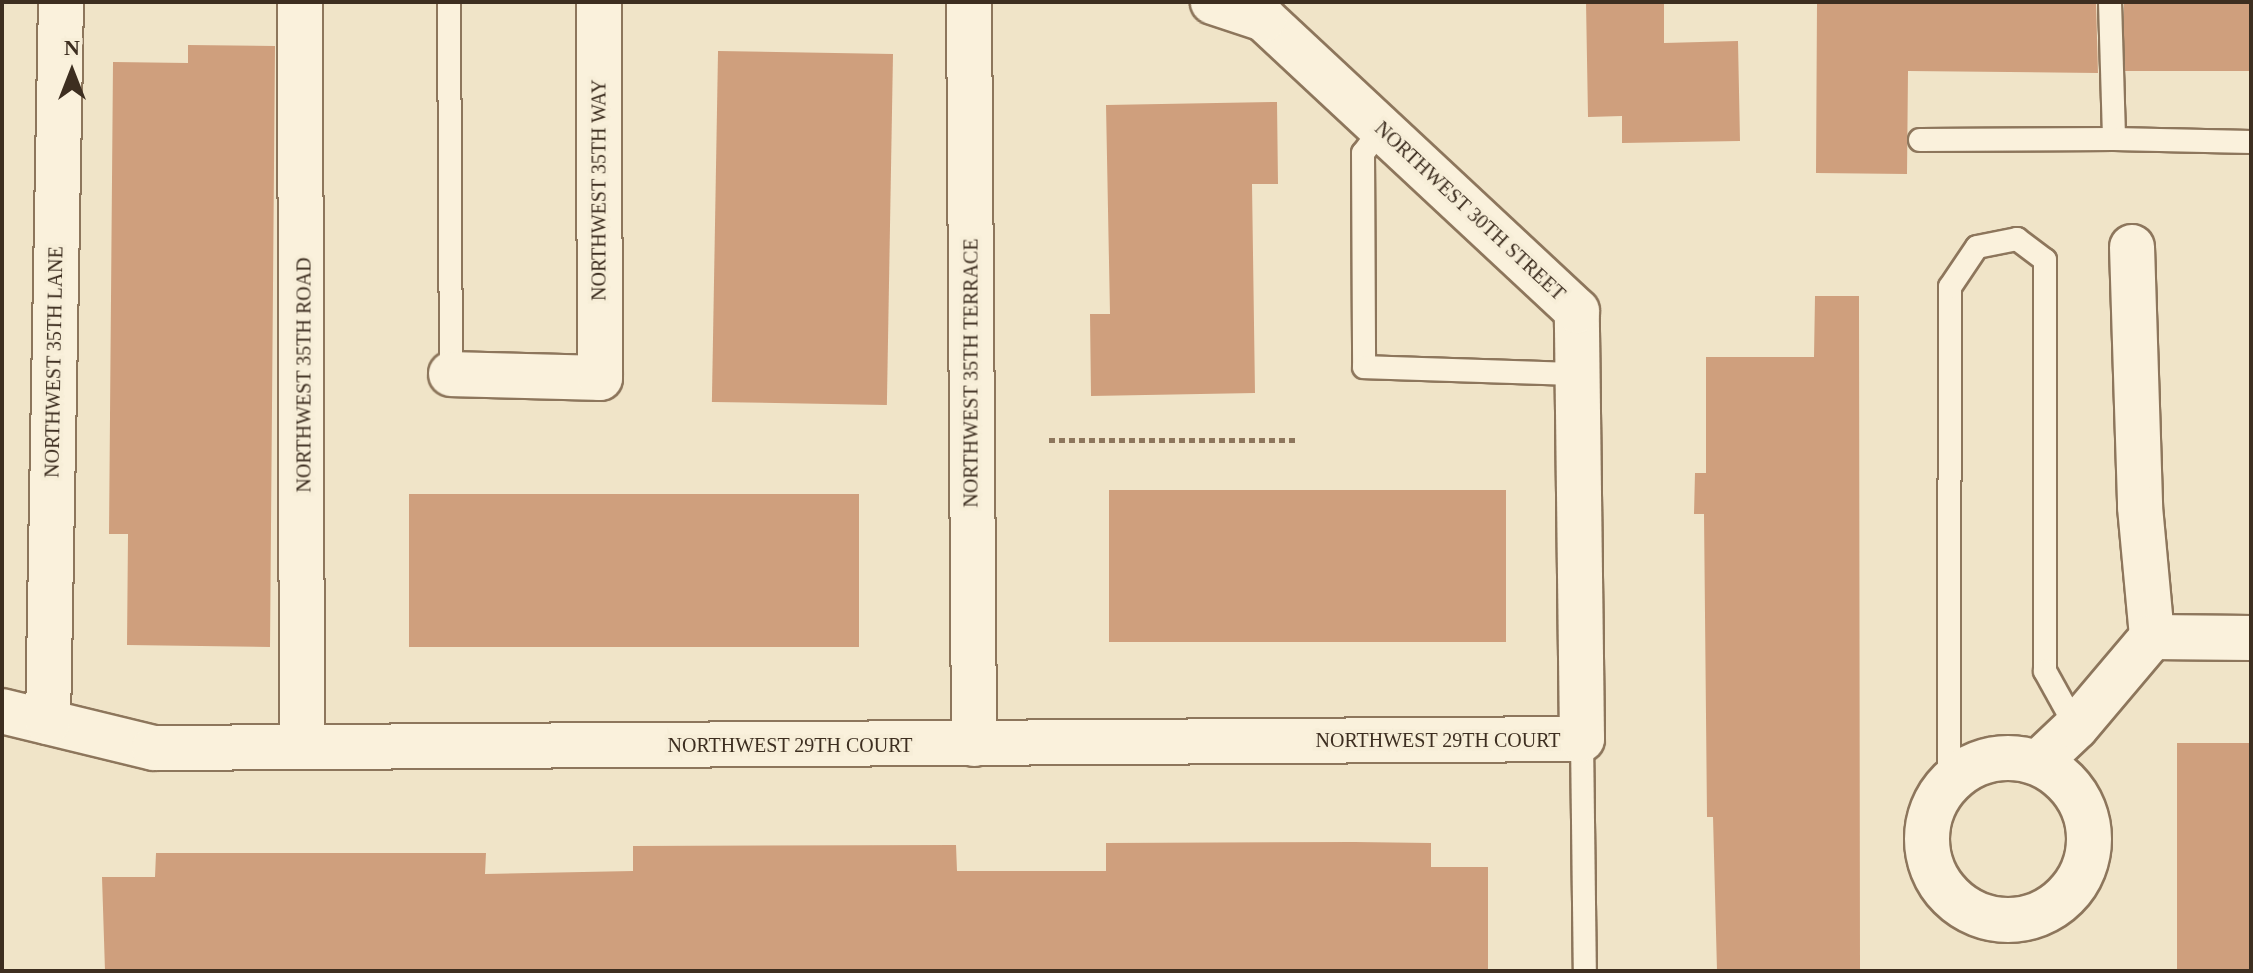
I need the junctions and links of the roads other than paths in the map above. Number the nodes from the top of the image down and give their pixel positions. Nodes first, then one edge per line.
1 (61, 2) edge
2 (300, 2) edge
3 (449, 2) edge
4 (599, 2) edge
5 (969, 2) edge
6 (1213, 2) edge
7 (2110, 2) edge
8 (1382, 128) junction
9 (2114, 139) junction
10 (1920, 140) dead end
11 (2251, 142) edge
12 (2132, 247) dead end
13 (451, 374) joint
14 (1578, 374) junction
15 (2152, 637) junction
16 (2251, 638) edge
17 (2, 711) edge
18 (48, 722) junction
19 (2076, 727) junction
20 (1582, 739) junction
21 (974, 744) junction
22 (302, 747) junction
23 (2038, 763) junction
24 (1949, 782) junction
25 (1585, 971) edge

1 - 18 street, NORTHWEST 35TH LANE
2 - 22 street, NORTHWEST 35TH ROAD
3 - 13 lane
4 - 13 street, NORTHWEST 35TH WAY
5 - 21 street, NORTHWEST 35TH TERRACE
6 - 8 street, NORTHWEST 30TH STREET
7 - 9 lane
8 - 14 street, NORTHWEST 30TH STREET
8 - 14 lane
9 - 10 lane
9 - 11 lane
12 - 15 street
14 - 20 street, NORTHWEST 30TH STREET
15 - 16 street
15 - 19 street
17 - 18 street, NORTHWEST 29TH COURT
18 - 22 street, NORTHWEST 29TH COURT
19 - 23 street
19 - 24 lane
20 - 21 street, NORTHWEST 29TH COURT
20 - 25 lane
21 - 22 street, NORTHWEST 29TH COURT
23 - 24 street
23 - 24 street

